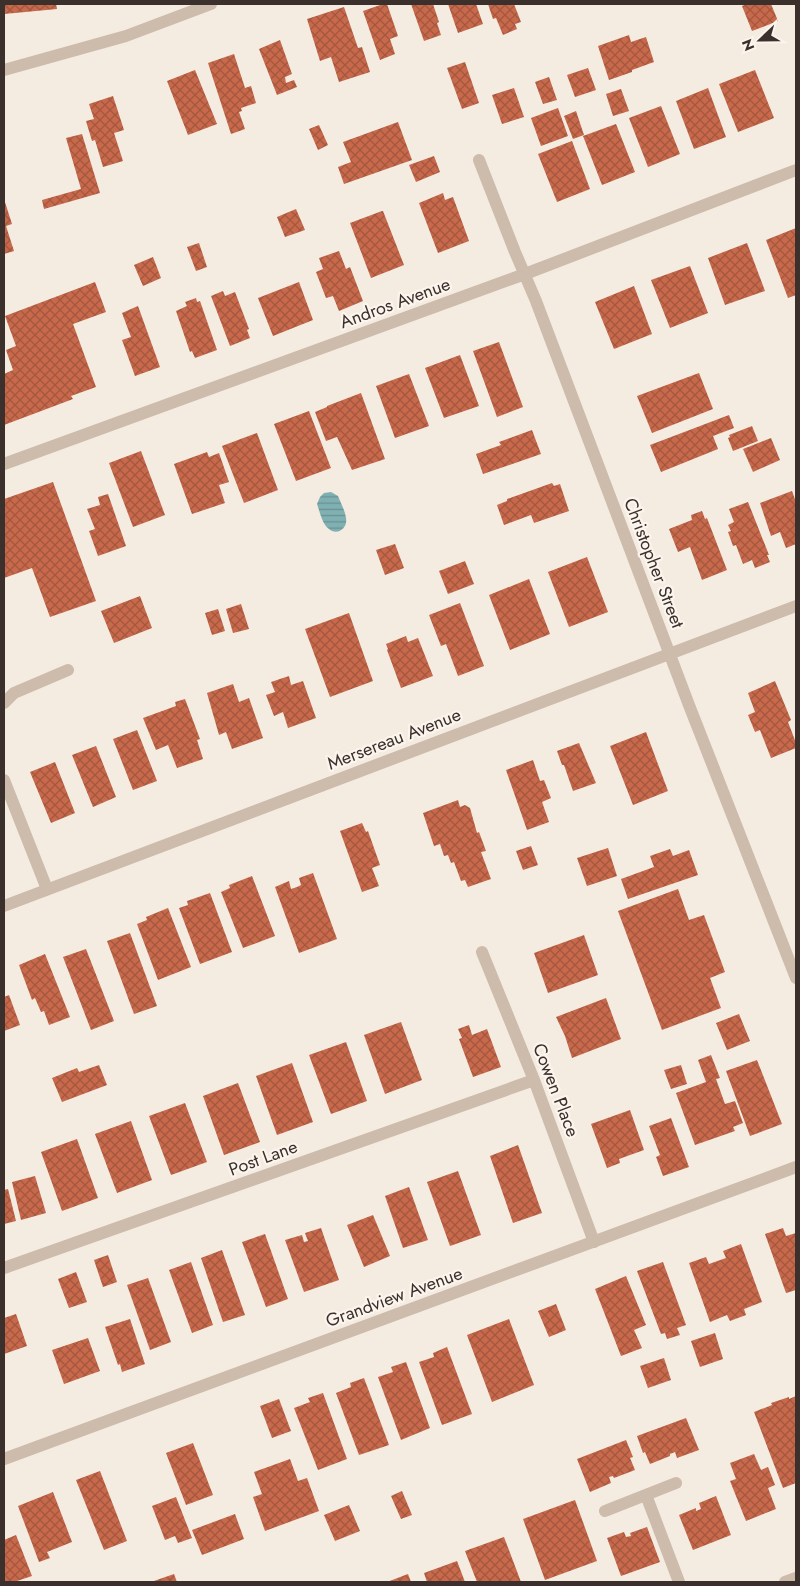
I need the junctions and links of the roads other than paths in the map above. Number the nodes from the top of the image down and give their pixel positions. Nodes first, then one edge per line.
1 (212, 4) edge
2 (4, 70) edge
3 (479, 160) dead end
4 (796, 170) edge
5 (525, 274) junction
6 (4, 464) edge
7 (796, 606) edge
8 (670, 654) junction
9 (68, 670) dead end
10 (4, 703) edge
11 (4, 780) edge
12 (47, 889) junction
13 (4, 906) edge
14 (482, 952) dead end
15 (796, 978) edge
16 (534, 1080) junction
17 (796, 1168) edge
18 (594, 1242) junction
19 (4, 1268) edge
20 (4, 1459) edge
21 (676, 1483) dead end
22 (646, 1495) junction
23 (605, 1511) dead end
24 (796, 1578) edge
25 (679, 1582) edge
26 (785, 1582) edge

1 - 2 street
3 - 5 street, Christopher Street
4 - 5 street, Andros Avenue
5 - 6 street, Andros Avenue
5 - 8 street, Christopher Street
7 - 8 street, Mersereau Avenue
8 - 12 street, Mersereau Avenue
8 - 15 street, Christopher Street
9 - 10 street
11 - 12 street
12 - 13 street, Mersereau Avenue
14 - 16 street, Cowen Place
16 - 18 street, Cowen Place
16 - 19 street, Post Lane
17 - 18 street, Grandview Avenue
18 - 20 street, Grandview Avenue
21 - 22 street
22 - 23 street
22 - 25 street
24 - 26 street

